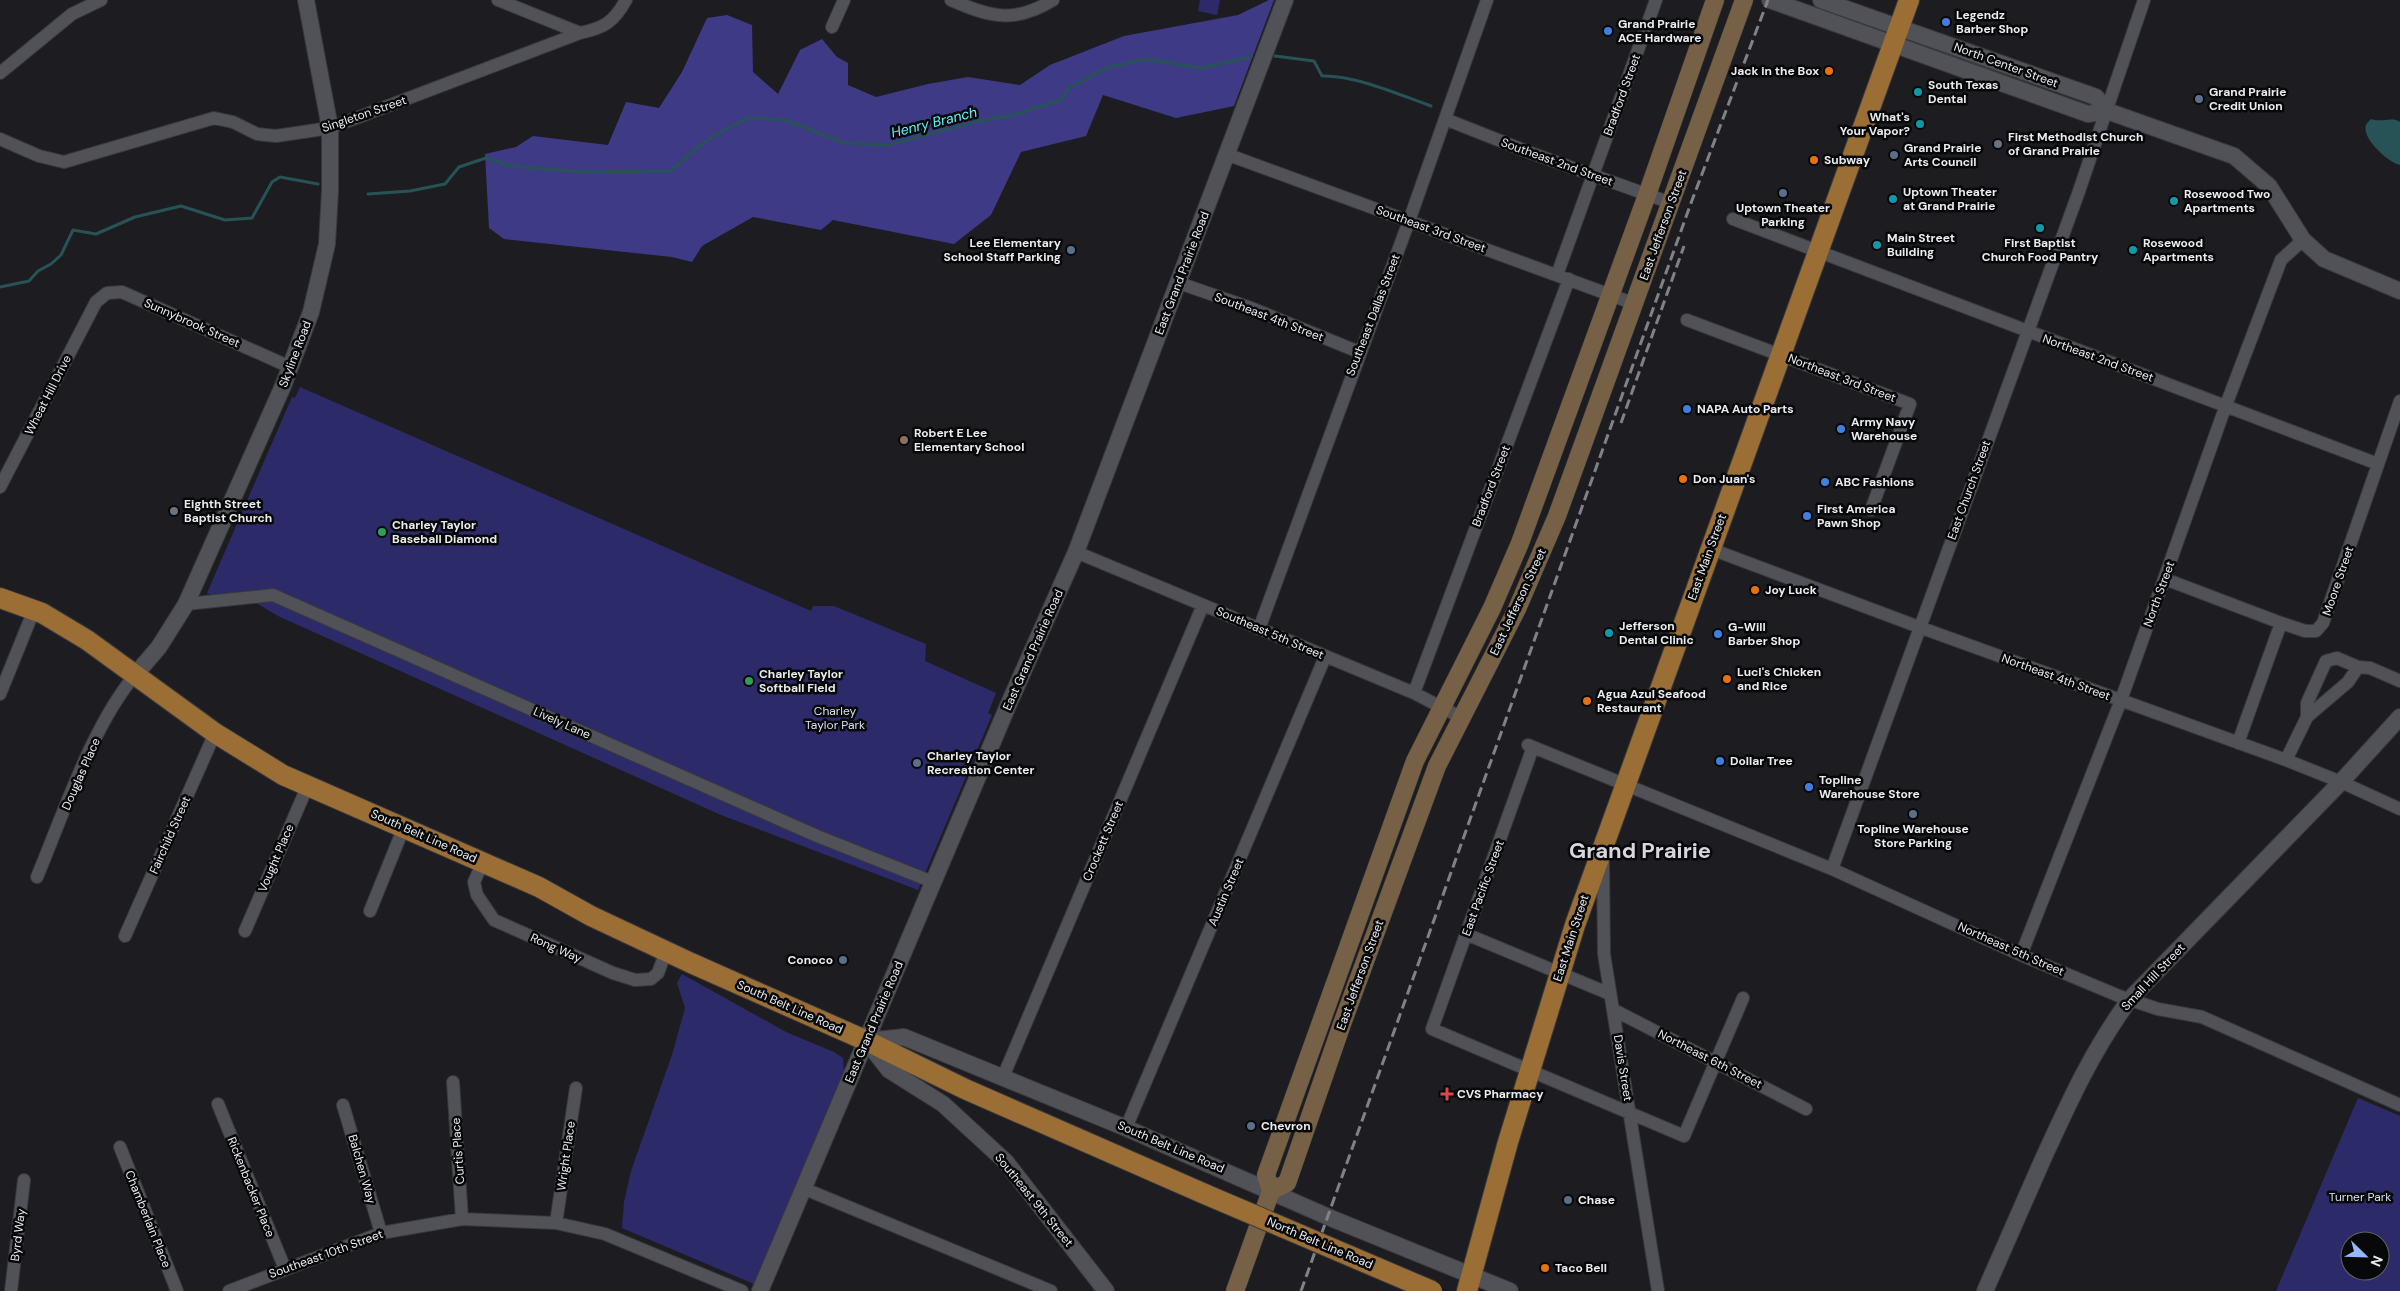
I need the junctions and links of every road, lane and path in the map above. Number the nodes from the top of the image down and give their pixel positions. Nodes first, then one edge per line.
1 (101, 0) edge
2 (306, 0) edge
3 (498, 0) edge
4 (626, 0) edge
5 (844, 0) edge
6 (951, 0) edge
7 (1053, 0) edge
8 (1285, 0) edge
9 (1486, 0) edge
10 (1656, 0) edge
11 (1715, 0) edge
12 (1744, 0) edge
13 (1770, 0) edge
14 (1821, 0) edge
15 (1909, 0) edge
16 (2144, 0) edge
17 (832, 27) dead end
18 (580, 33) junction
19 (1896, 36) junction
20 (0, 73) edge
21 (2107, 111) junction
22 (1445, 119) junction
23 (330, 128) junction
24 (0, 139) edge
25 (1226, 154) junction
26 (1593, 175) junction
27 (1647, 195) junction
28 (1671, 202) junction
29 (1733, 219) dead end
30 (1409, 221) junction
31 (2303, 240) junction
32 (1818, 252) junction
33 (1563, 277) junction
34 (1179, 283) junction
35 (2400, 291) edge
36 (1611, 295) junction
37 (96, 302) joint
38 (1635, 304) junction
39 (1687, 320) dead end
40 (2026, 331) junction
41 (1359, 352) junction
42 (1781, 355) junction
43 (1587, 362) junction
44 (290, 367) junction
45 (1610, 371) junction
46 (2400, 401) edge
47 (2226, 405) junction
48 (1558, 443) junction
49 (1581, 451) junction
50 (2378, 464) junction
51 (0, 487) edge
52 (1871, 510) dead end
53 (1528, 523) junction
54 (1549, 536) junction
55 (1710, 549) junction
56 (1076, 552) junction
57 (2165, 578) junction
58 (0, 598) edge
59 (186, 604) junction
60 (1203, 605) junction
61 (34, 610) junction
62 (2281, 622) junction
63 (1919, 628) junction
64 (1259, 629) junction
65 (1325, 657) junction
66 (2358, 667) junction
67 (135, 675) junction
68 (2400, 681) edge
69 (0, 694) edge
70 (1414, 694) junction
71 (2121, 700) junction
72 (1440, 706) junction
73 (2307, 717) junction
74 (2400, 717) edge
75 (1462, 718) junction
76 (215, 733) junction
77 (2238, 743) junction
78 (2286, 760) junction
79 (2341, 782) junction
80 (308, 785) junction
81 (1624, 786) junction
82 (2400, 809) edge
83 (404, 827) junction
84 (1603, 845) junction
85 (483, 862) junction
86 (1832, 868) junction
87 (37, 877) dead end
88 (1372, 878) junction
89 (933, 882) junction
90 (1392, 886) junction
91 (370, 911) dead end
92 (245, 931) dead end
93 (1466, 934) junction
94 (125, 936) dead end
95 (666, 951) junction
96 (2021, 955) junction
97 (1560, 972) junction
98 (1610, 994) junction
99 (1743, 998) dead end
100 (2130, 999) junction
101 (1614, 1010) junction
102 (867, 1041) junction
103 (1717, 1061) junction
104 (1530, 1070) junction
105 (1003, 1077) junction
106 (453, 1082) dead end
107 (576, 1088) dead end
108 (218, 1104) dead end
109 (2400, 1104) edge
110 (343, 1105) dead end
111 (1806, 1109) dead end
112 (1630, 1112) junction
113 (1126, 1128) junction
114 (120, 1147) dead end
115 (24, 1180) dead end
116 (805, 1189) junction
117 (1271, 1191) junction
118 (1207, 1194) joint
119 (462, 1219) junction
120 (556, 1224) junction
121 (380, 1233) junction
122 (285, 1269) junction
123 (1468, 1283) edge
124 (1103, 1290) edge
125 (11, 1291) edge
126 (177, 1291) edge
127 (229, 1291) edge
128 (742, 1291) edge
129 (760, 1291) edge
130 (1051, 1291) edge
131 (1235, 1291) edge
132 (1432, 1291) edge
133 (1510, 1291) edge
134 (1658, 1291) edge
135 (1985, 1291) edge

1 - 20 street
2 - 23 street, Skyline Road
3 - 18 street
4 - 18 street
5 - 17 street
6 - 7 street
8 - 25 street, East Grand Prairie Road
9 - 22 street, Southeast Dallas Street
10 - 26 street, Bradford Street
11 - 27 main road, East Jefferson Street
12 - 28 main road, East Jefferson Street
13 - 19 street
14 - 19 street
15 - 19 main road, East Main Street
16 - 21 street, East Church Street
18 - 23 street, Singleton Street
19 - 21 street, North Center Street
19 - 32 main road, East Main Street
21 - 31 street, North Center Street
21 - 40 street, East Church Street
22 - 26 street, Southeast 2nd Street
22 - 30 street, Southeast Dallas Street
23 - 24 street, Singleton Street
23 - 44 street, Skyline Road
25 - 30 street, Southeast 3rd Street
25 - 34 street, East Grand Prairie Road
26 - 27 street, Southeast 2nd Street
26 - 33 street, Bradford Street
27 - 28 street, Southeast 2nd Street
27 - 36 main road, East Jefferson Street
28 - 38 main road, East Jefferson Street
29 - 32 street
30 - 33 street, Southeast 3rd Street
30 - 41 street, Southeast Dallas Street
31 - 35 street, North Center Street
31 - 47 street, North Street
32 - 40 street, Northeast 2nd Street
32 - 42 main road, East Main Street
33 - 36 street, Southeast 3rd Street
33 - 70 street, Bradford Street
34 - 41 street, Southeast 4th Street
34 - 56 street, East Grand Prairie Road
36 - 38 street, Southeast 3rd Street
36 - 43 main road, East Jefferson Street
37 - 44 street, Sunnybrook Street
37 - 51 street, Wheat Hill Drive
38 - 45 main road, East Jefferson Street
39 - 42 street
40 - 47 street, Northeast 2nd Street
40 - 63 street, East Church Street
41 - 64 street, Southeast Dallas Street
42 - 52 street, Northeast 3rd Street
42 - 55 main road, East Main Street
43 - 45 main road
43 - 48 main road, East Jefferson Street
44 - 59 street, Skyline Road
45 - 49 main road, East Jefferson Street
46 - 50 street, Moore Street
47 - 50 street, Northeast 2nd Street
47 - 57 street, North Street
48 - 49 main road
48 - 53 main road, East Jefferson Street
49 - 54 main road, East Jefferson Street
50 - 62 street, Moore Street
53 - 54 main road
53 - 72 main road, East Jefferson Street
54 - 75 main road, East Jefferson Street
55 - 63 street, Northeast 4th Street
55 - 81 main road, East Main Street
56 - 60 street, Southeast 5th Street
56 - 89 street, East Grand Prairie Road
57 - 62 street
57 - 71 street, North Street
58 - 61 main road, South Belt Line Road
59 - 67 street, Skyline Road
59 - 89 street, Lively Lane
60 - 64 street, Southeast 5th Street
60 - 105 street, Crockett Street
61 - 67 main road, South Belt Line Road
61 - 69 street
62 - 77 street
63 - 71 street, Northeast 4th Street
63 - 86 street, East Church Street
64 - 65 street, Southeast 5th Street
65 - 70 street, Southeast 5th Street
65 - 113 street, Austin Street
66 - 68 street
66 - 73 street
66 - 73 street
67 - 76 main road, South Belt Line Road
67 - 87 street, Douglas Place
70 - 72 street, Southeast 5th Street
71 - 77 street, Northeast 4th Street
71 - 96 street, North Street
72 - 75 street, Southeast 5th Street
72 - 88 main road, East Jefferson Street
73 - 78 street
74 - 79 street, Small Hill Street
75 - 90 main road, East Jefferson Street
76 - 80 main road, South Belt Line Road
76 - 94 street, Fairchild Street
77 - 78 street, Northeast 4th Street
78 - 79 street, Northeast 4th Street
79 - 82 street, Northeast 4th Street
79 - 100 street, Small Hill Street
80 - 83 main road, South Belt Line Road
80 - 92 street, Vought Place
81 - 84 main road, East Main Street
81 - 86 street, Northeast 5th Street
81 - 93 street, East Pacific Street
83 - 85 main road, South Belt Line Road
83 - 91 street
84 - 97 main road, East Main Street
84 - 98 street, Davis Street
85 - 95 main road, South Belt Line Road
85 - 95 street, Rong Way
86 - 96 street, Northeast 5th Street
88 - 90 main road
88 - 117 main road, East Jefferson Street
89 - 102 street, East Grand Prairie Road
90 - 117 main road, East Jefferson Street
93 - 97 street
93 - 104 street, East Pacific Street
95 - 102 main road, South Belt Line Road
96 - 100 street, Northeast 5th Street
97 - 98 street
97 - 104 main road, East Main Street
98 - 101 street, Davis Street
99 - 103 street
100 - 109 street, Northeast 5th Street
100 - 135 street, Small Hill Street
101 - 103 street, Northeast 6th Street
101 - 112 street, Davis Street
102 - 105 street, South Belt Line Road
102 - 116 street, East Grand Prairie Road
102 - 118 main road, South Belt Line Road
102 - 124 street, Southeast 9th Street
103 - 111 street, Northeast 6th Street
103 - 112 street
104 - 112 street
104 - 123 main road, East Main Street
105 - 113 street, South Belt Line Road
106 - 119 street, Curtis Place
107 - 120 street, Wright Place
108 - 122 street, Rickenbacker Place
110 - 121 street, Balchen Way
112 - 134 street, Davis Street
113 - 117 street, South Belt Line Road
114 - 126 street, Chamberlain Place
115 - 125 street, Byrd Way
116 - 129 street, East Grand Prairie Road
116 - 130 street
117 - 123 street, South Belt Line Road
117 - 131 main road, East Jefferson Street
118 - 132 main road, North Belt Line Road, bridge
119 - 120 street, Southeast 10th Street
119 - 121 street, Southeast 10th Street
120 - 128 street, Southeast 10th Street
121 - 122 street, Southeast 10th Street
122 - 127 street, Southeast 10th Street
123 - 133 street

